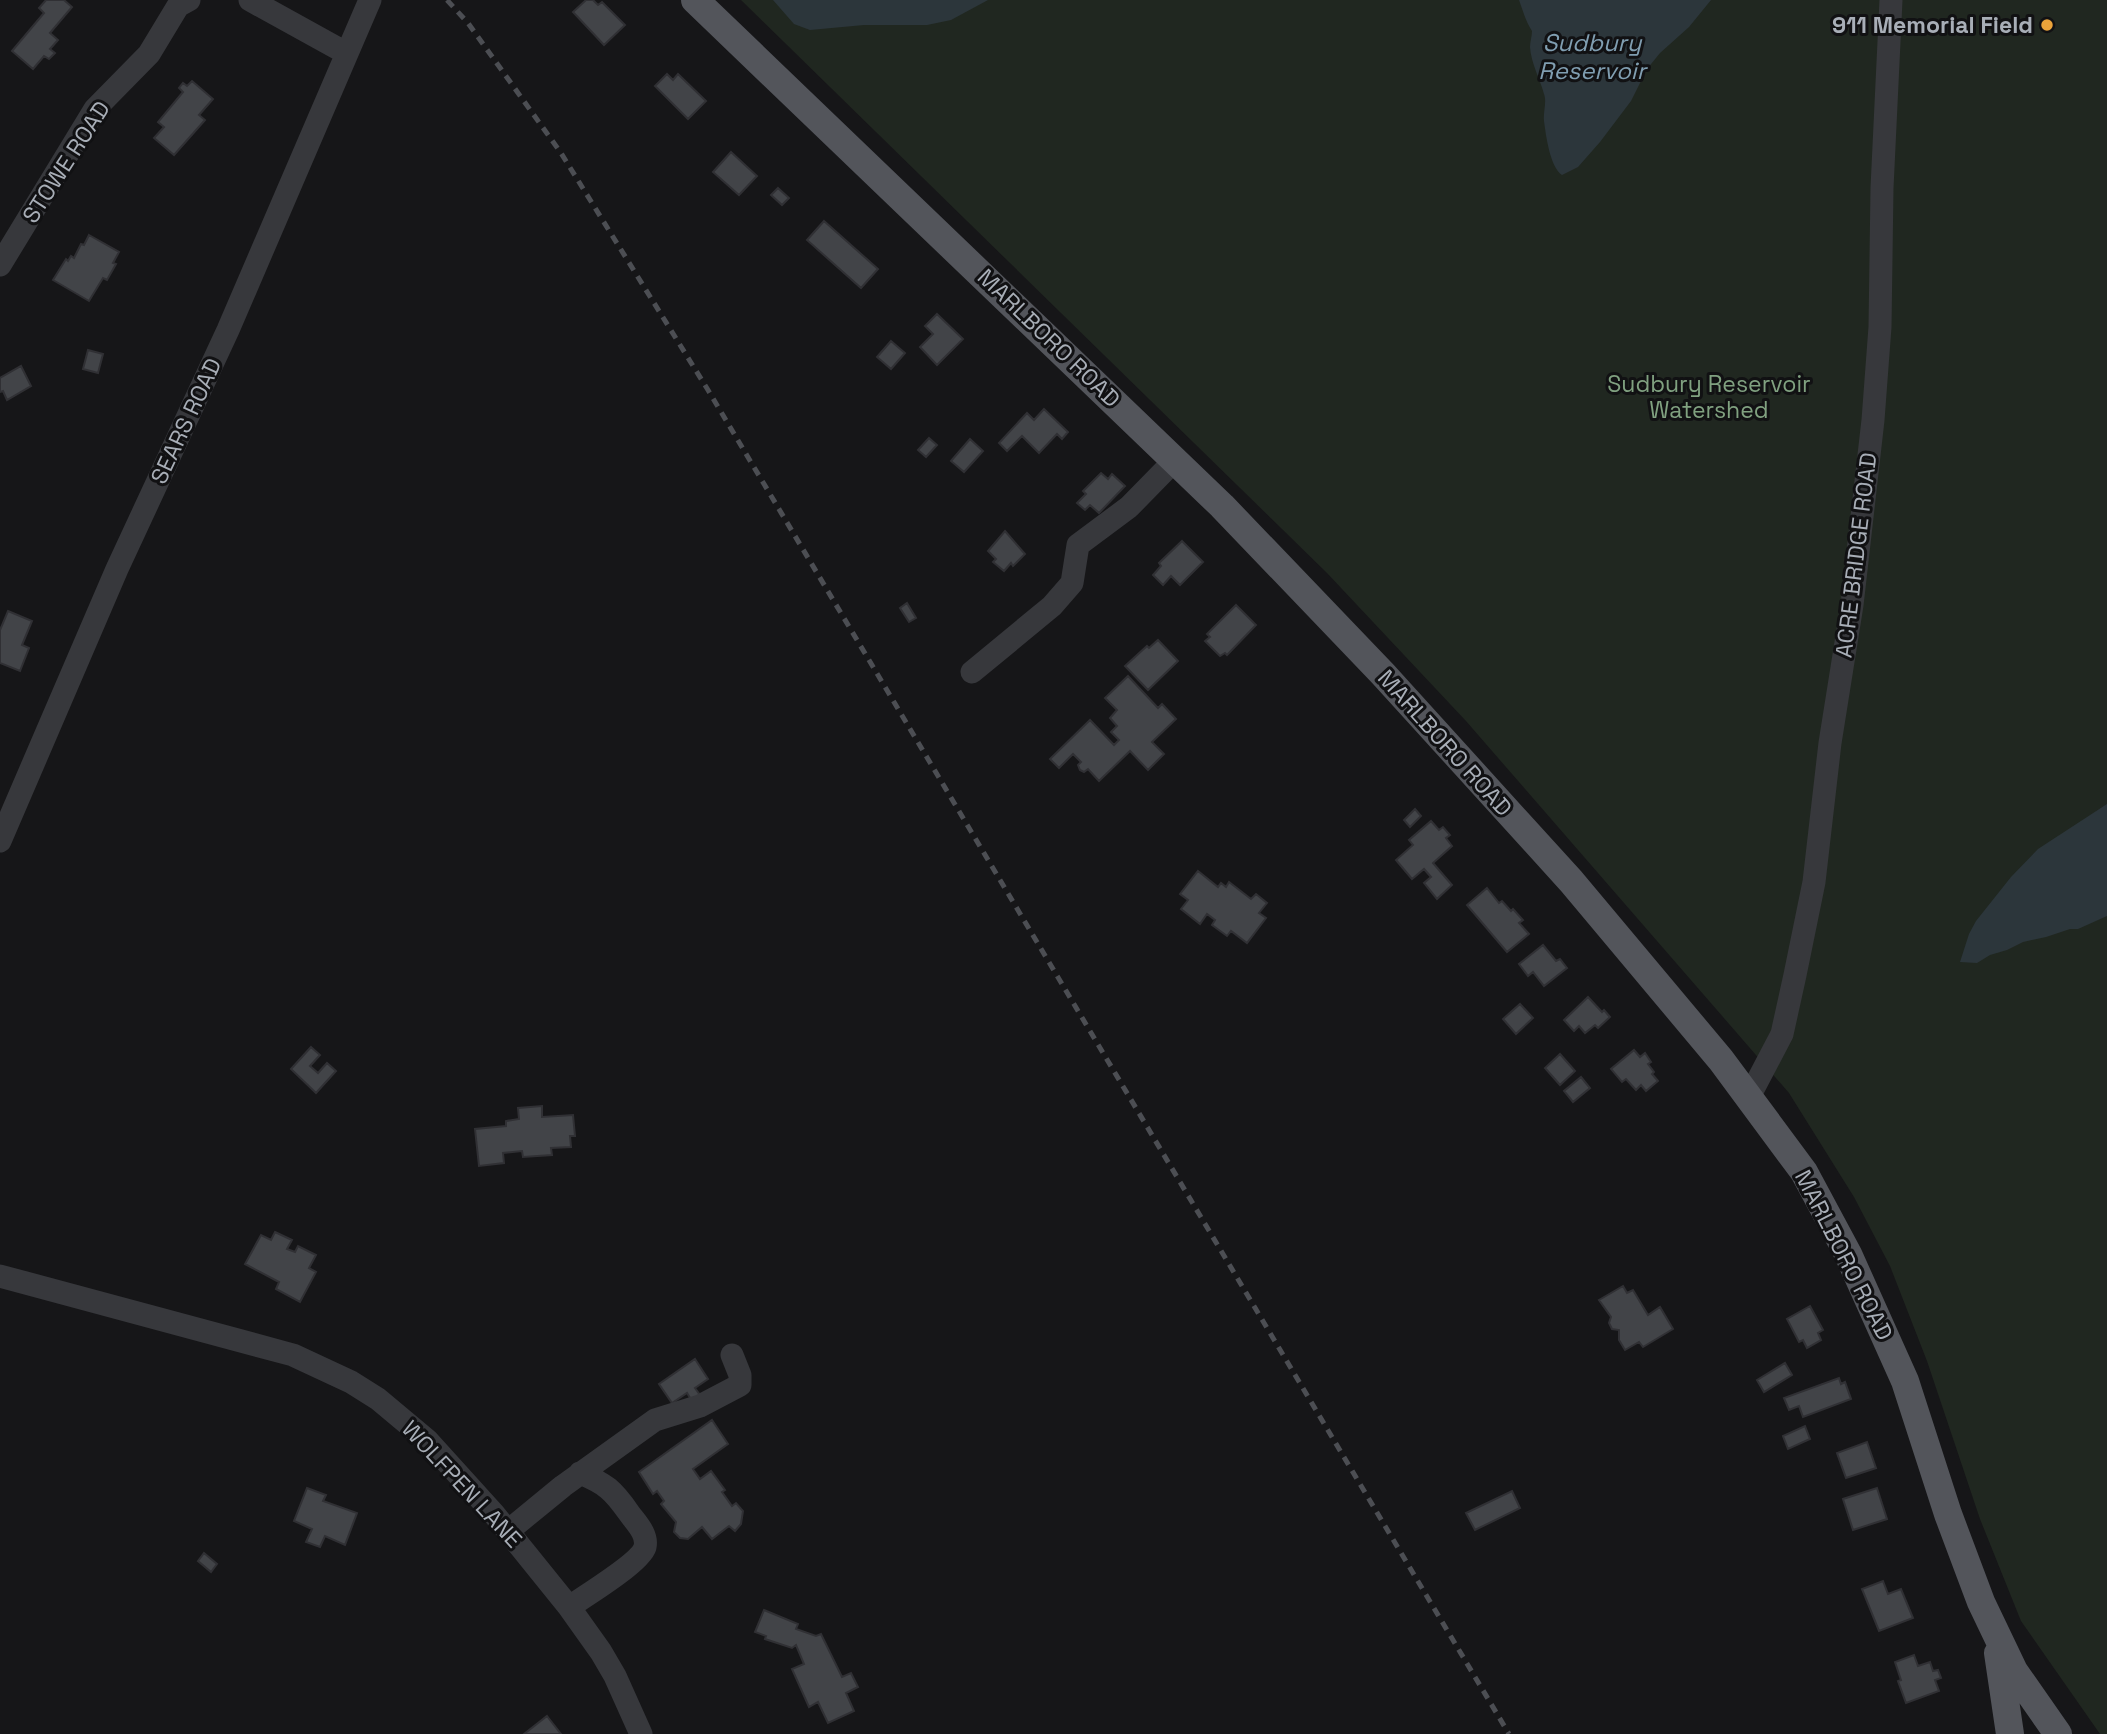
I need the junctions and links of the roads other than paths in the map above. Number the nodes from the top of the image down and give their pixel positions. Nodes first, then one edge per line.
1 (189, 0) edge
2 (250, 0) edge
3 (370, 0) edge
4 (695, 0) edge
5 (1891, 0) edge
6 (346, 53) junction
7 (0, 264) edge
8 (1176, 460) junction
9 (972, 672) dead end
10 (0, 841) edge
11 (1749, 1097) junction
12 (0, 1276) edge
13 (732, 1355) dead end
14 (580, 1473) junction
15 (508, 1531) junction
16 (569, 1607) junction
17 (1994, 1629) junction
18 (641, 1734) edge
19 (2010, 1734) edge
20 (2058, 1734) edge

1 - 7 street, STOWE ROAD
2 - 6 street
3 - 6 street, SEARS ROAD
4 - 8 main road, MARLBORO ROAD
5 - 11 street, ACRE BRIDGE ROAD
6 - 10 street, SEARS ROAD
8 - 9 street
8 - 11 main road, MARLBORO ROAD
11 - 17 main road, MARLBORO ROAD
12 - 15 street, WOLFPEN LANE
13 - 14 street
14 - 15 street
14 - 16 street
15 - 16 street, WOLFPEN LANE
16 - 18 street, WOLFPEN LANE
17 - 19 main road, MARLBORO ROAD
17 - 20 main road, MARLBORO ROAD

